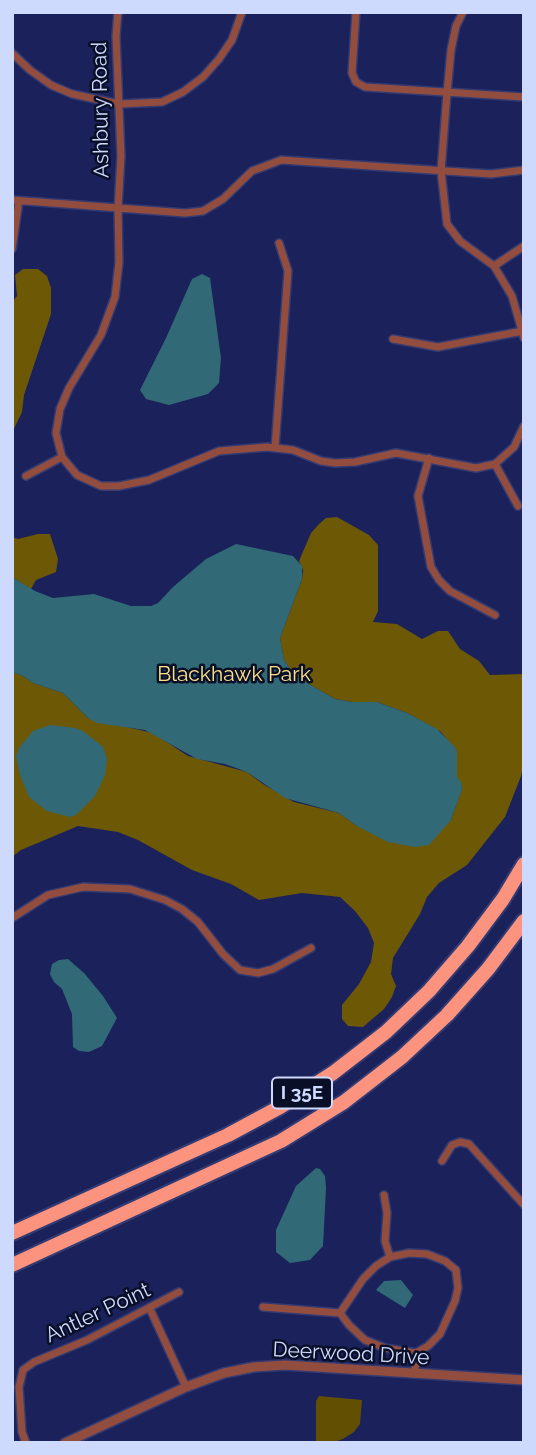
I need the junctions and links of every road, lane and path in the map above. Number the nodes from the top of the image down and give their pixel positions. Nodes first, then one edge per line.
1 (118, 12) edge
2 (242, 12) edge
3 (356, 12) edge
4 (463, 12) edge
5 (12, 52) edge
6 (447, 93) junction
7 (524, 97) edge
8 (119, 104) junction
9 (524, 170) edge
10 (441, 171) junction
11 (15, 200) edge
12 (118, 208) junction
13 (279, 243) dead end
14 (524, 246) edge
15 (12, 249) edge
16 (494, 266) junction
17 (523, 331) edge
18 (524, 338) edge
19 (393, 339) dead end
20 (524, 426) edge
21 (275, 448) junction
22 (62, 457) junction
23 (429, 458) junction
24 (495, 464) junction
25 (26, 476) dead end
26 (517, 506) dead end
27 (495, 615) dead end
28 (524, 864) edge
29 (12, 918) edge
30 (524, 921) edge
31 (312, 948) dead end
32 (442, 1161) dead end
33 (384, 1195) dead end
34 (524, 1205) edge
35 (12, 1233) edge
36 (390, 1257) junction
37 (12, 1265) edge
38 (179, 1293) dead end
39 (263, 1307) dead end
40 (150, 1308) junction
41 (340, 1313) junction
42 (416, 1353) junction
43 (415, 1374) junction
44 (524, 1380) edge
45 (186, 1387) junction
46 (26, 1443) edge
47 (65, 1443) edge

1 - 8 street, Ashbury Road
2 - 8 street
3 - 6 street
4 - 6 street
5 - 8 street
6 - 7 street
6 - 10 street
8 - 12 street, Ashbury Road
9 - 10 street
10 - 12 street
10 - 16 street
11 - 12 street
11 - 15 street
12 - 22 street, Ashbury Road
13 - 21 street
14 - 16 street
16 - 17 street
17 - 18 street
17 - 19 street
20 - 24 street
21 - 22 street
21 - 23 street
22 - 25 street
23 - 24 street
23 - 27 street
24 - 26 street
28 - 35 highway, I 35E
29 - 31 street
30 - 37 highway, I 35E
32 - 34 street
33 - 36 street
36 - 41 street
36 - 42 street
38 - 40 street, Antler Point
39 - 41 street
40 - 45 street
40 - 46 street, Antler Point
41 - 42 street
42 - 43 street
43 - 44 street, Deerwood Drive
43 - 45 street, Deerwood Drive
45 - 47 street, Deerwood Drive

